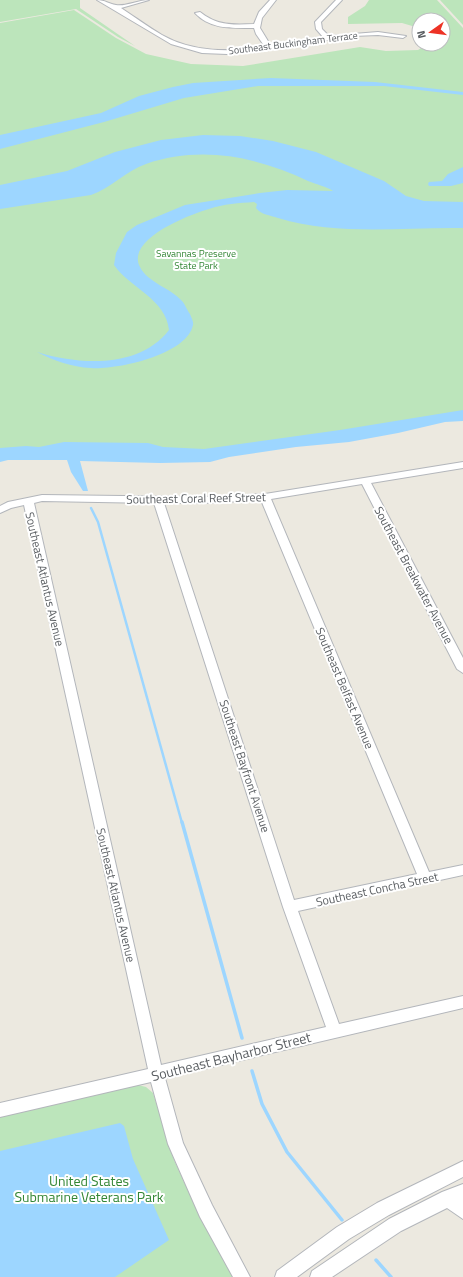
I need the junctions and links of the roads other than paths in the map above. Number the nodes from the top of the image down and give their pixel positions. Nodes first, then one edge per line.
1 (100, 0) edge
2 (146, 0) edge
3 (273, 0) edge
4 (340, 0) edge
5 (118, 7) junction
6 (198, 13) dead end
7 (256, 26) junction
8 (404, 36) dead end
9 (328, 38) junction
10 (269, 47) junction
11 (463, 464) edge
12 (365, 481) junction
13 (265, 497) junction
14 (28, 500) junction
15 (158, 500) junction
16 (0, 510) edge
17 (463, 669) edge
18 (463, 870) edge
19 (425, 879) junction
20 (290, 907) junction
21 (463, 1002) edge
22 (334, 1031) junction
23 (156, 1074) junction
24 (0, 1110) edge
25 (463, 1169) edge
26 (463, 1192) edge
27 (448, 1198) junction
28 (463, 1211) edge
29 (242, 1277) edge
30 (282, 1277) edge
31 (318, 1277) edge

1 - 5 street, Southeast Buckingham Terrace
2 - 5 street
3 - 7 street
4 - 9 street
5 - 10 street, Southeast Buckingham Terrace
6 - 7 street
7 - 10 street
8 - 9 street, Southeast Buckingham Terrace
9 - 10 street, Southeast Buckingham Terrace
11 - 12 street, Southeast Coral Reef Street
12 - 13 street, Southeast Coral Reef Street
12 - 17 street, Southeast Breakwater Avenue
13 - 15 street, Southeast Coral Reef Street
13 - 19 street, Southeast Belfast Avenue
14 - 15 street, Southeast Coral Reef Street
14 - 16 street, Southeast Coral Reef Street
14 - 23 street, Southeast Atlantus Avenue
15 - 20 street, Southeast Bayfront Avenue
18 - 19 street, Southeast Concha Street
19 - 20 street, Southeast Concha Street
20 - 22 street, Southeast Bayfront Avenue
21 - 22 street, Southeast Bayharbor Street
22 - 23 street, Southeast Bayharbor Street
23 - 24 street, Southeast Bayharbor Street
23 - 29 street, Southeast Atlantus Avenue
25 - 30 street
26 - 27 street
27 - 28 street
27 - 31 street

